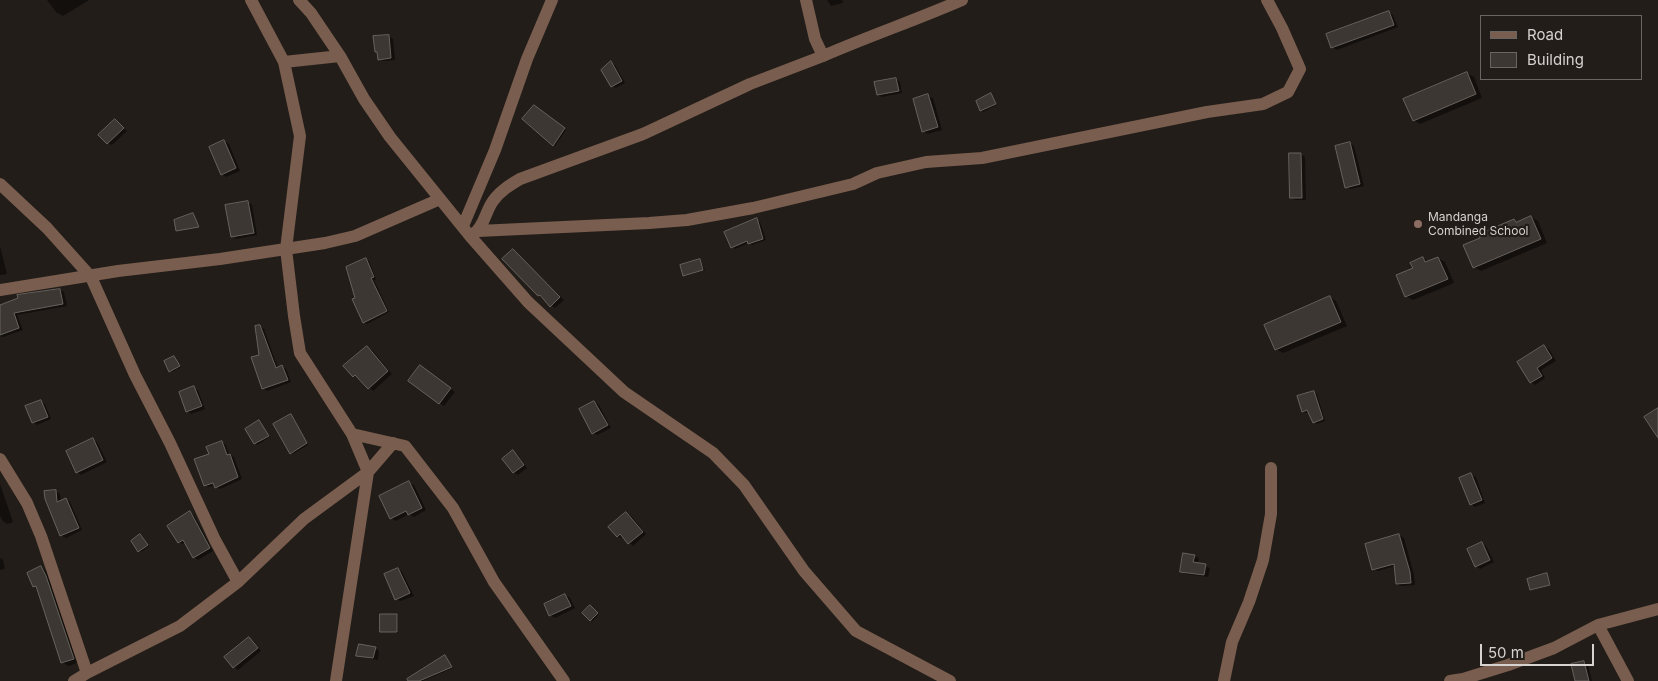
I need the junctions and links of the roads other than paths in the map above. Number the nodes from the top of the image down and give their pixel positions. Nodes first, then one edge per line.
1 (250, 0) edge
2 (299, 0) edge
3 (552, 0) edge
4 (806, 0) edge
5 (962, 0) edge
6 (1267, 0) edge
7 (340, 56) junction
8 (823, 56) junction
9 (284, 62) junction
10 (0, 184) edge
11 (440, 199) junction
12 (471, 231) junction
13 (286, 249) junction
14 (91, 277) junction
15 (0, 290) edge
16 (352, 434) junction
17 (393, 443) junction
18 (0, 459) edge
19 (1271, 468) dead end
20 (368, 472) junction
21 (238, 582) junction
22 (1658, 609) edge
23 (1598, 625) junction
24 (87, 673) junction
25 (74, 681) edge
26 (336, 681) edge
27 (564, 681) edge
28 (950, 681) edge
29 (1224, 681) edge
30 (1450, 681) edge
31 (1628, 681) edge

1 - 9 street
2 - 7 street
3 - 12 street
4 - 8 street
5 - 8 street
6 - 12 street
7 - 9 street
7 - 11 street
8 - 12 street
9 - 13 street
10 - 14 street
11 - 12 street
11 - 13 street
12 - 28 street
13 - 14 street
13 - 16 street
14 - 15 street
14 - 21 street
16 - 17 street
16 - 20 street
17 - 20 street
17 - 27 street
18 - 24 street
19 - 29 street
20 - 21 street
20 - 26 street
21 - 24 street
22 - 23 street
23 - 30 street
23 - 31 street
24 - 25 street

